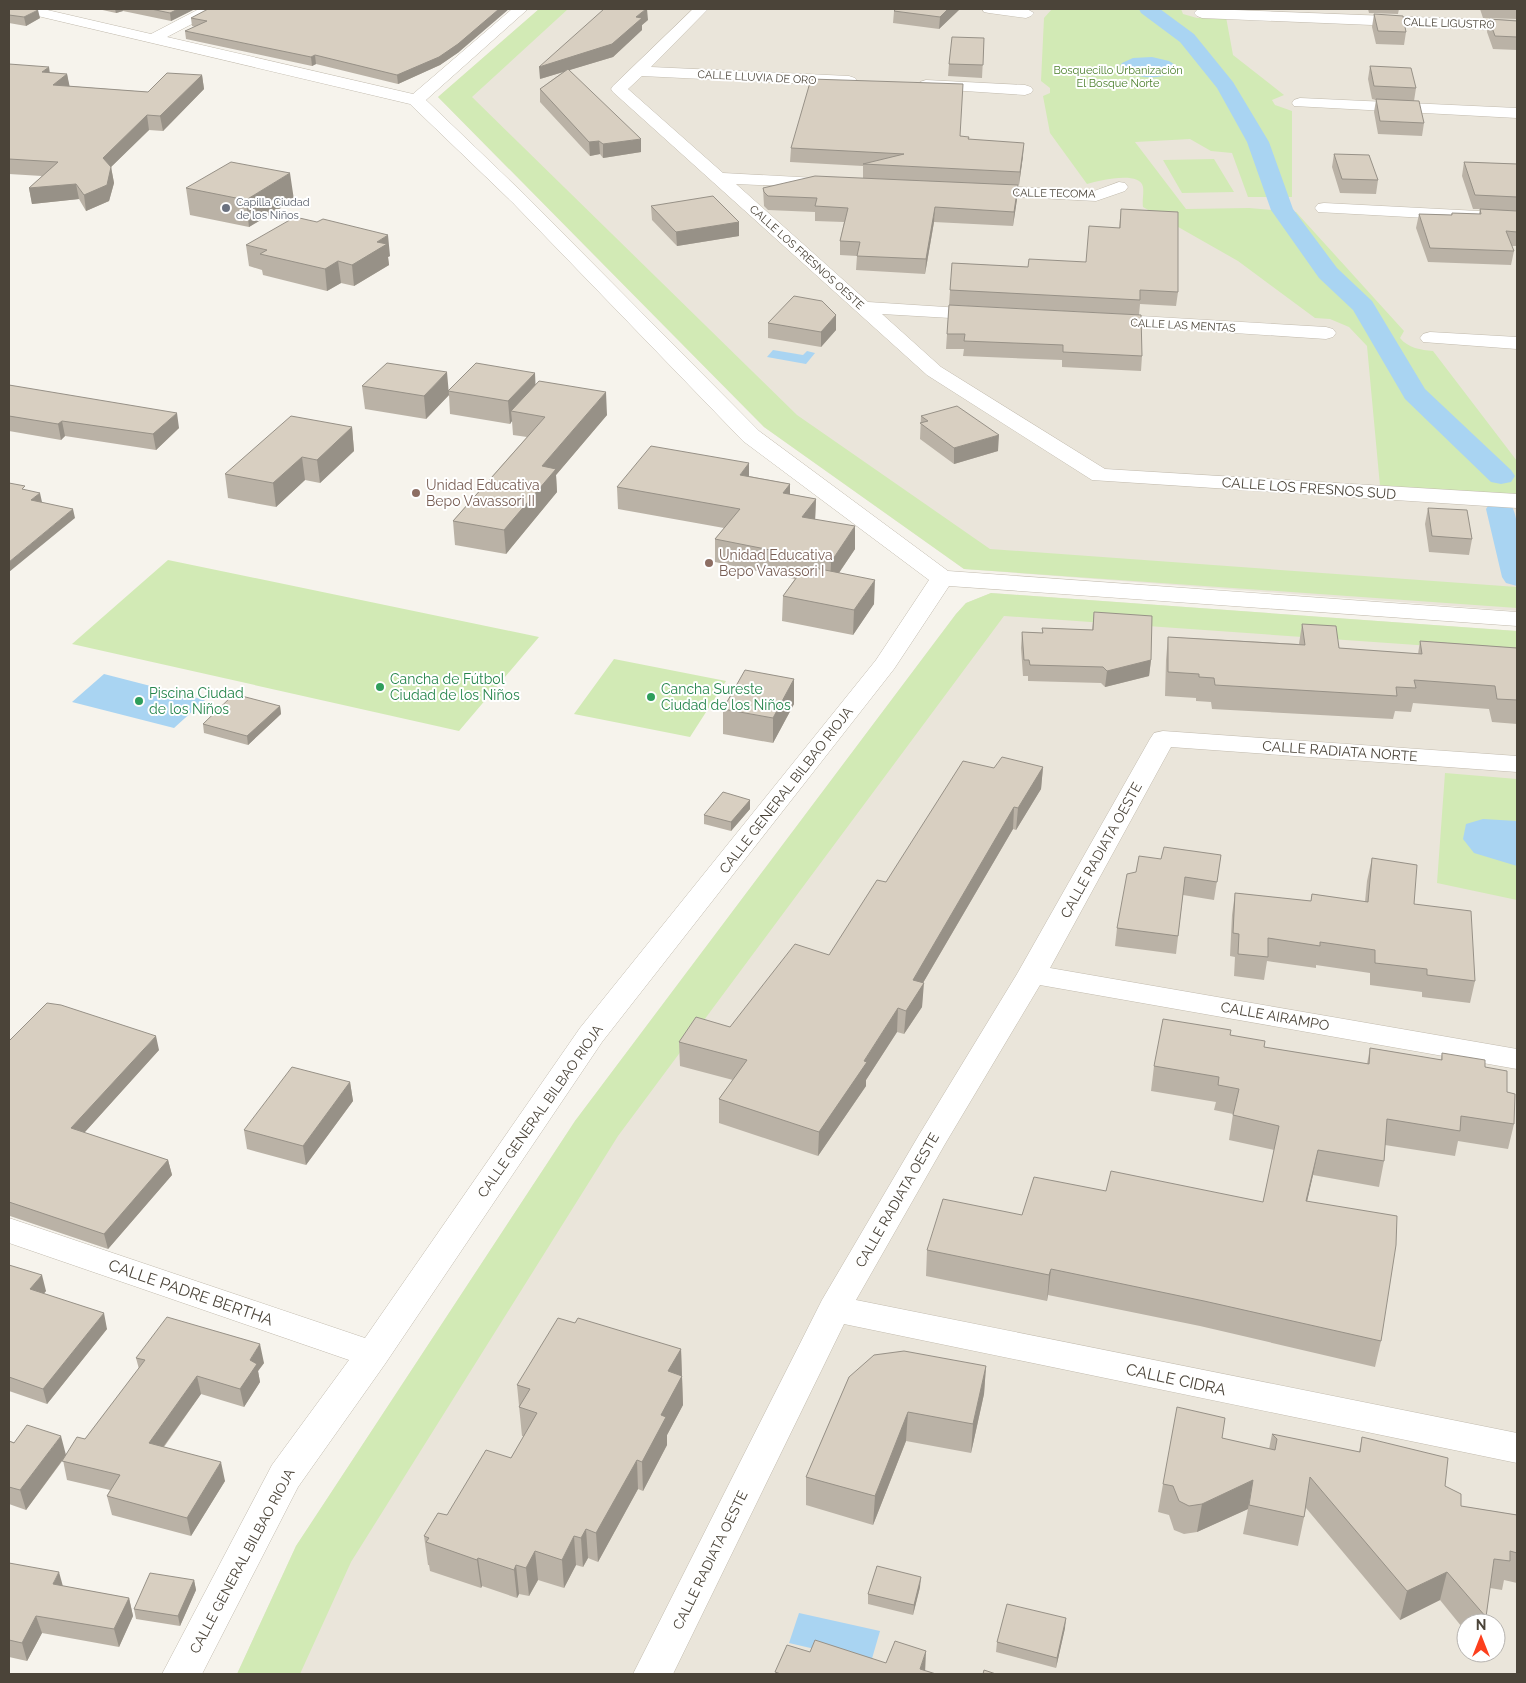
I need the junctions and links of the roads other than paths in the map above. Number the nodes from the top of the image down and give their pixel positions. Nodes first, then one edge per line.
1 (25, 9) edge
2 (210, 9) edge
3 (521, 9) edge
4 (701, 9) edge
5 (989, 9) edge
6 (1026, 13) dead end
7 (1202, 13) dead end
8 (1517, 26) edge
9 (154, 38) junction
10 (639, 71) junction
11 (866, 82) edge
12 (906, 84) edge
13 (1025, 90) dead end
14 (416, 100) junction
15 (1300, 103) dead end
16 (1517, 113) edge
17 (719, 178) junction
18 (848, 184) edge
19 (1119, 187) dead end
20 (967, 190) edge
21 (1324, 208) dead end
22 (1517, 218) edge
23 (861, 307) junction
24 (999, 314) edge
25 (1088, 320) edge
26 (1326, 333) dead end
27 (1430, 338) dead end
28 (1517, 343) edge
29 (1100, 475) joint
30 (1517, 501) edge
31 (942, 578) junction
32 (1517, 619) edge
33 (1163, 739) joint
34 (1517, 764) edge
35 (1032, 974) junction
36 (1517, 1059) edge
37 (9, 1230) edge
38 (834, 1309) junction
39 (373, 1354) junction
40 (1517, 1448) edge
41 (182, 1674) edge
42 (653, 1674) edge

1 - 9 street
2 - 9 street
3 - 14 street
4 - 10 street, CALLE LOS FRESNOS OESTE
5 - 6 street
7 - 8 street, CALLE LIGUSTRO
9 - 14 street
10 - 11 street, CALLE LLUVIA DE ORO
10 - 17 street, CALLE LOS FRESNOS OESTE
12 - 13 street
14 - 31 street
15 - 16 street
17 - 18 street
17 - 23 street, CALLE LOS FRESNOS OESTE
19 - 20 street, CALLE TECOMA
21 - 22 street
23 - 24 street
23 - 29 street, CALLE LOS FRESNOS OESTE
25 - 26 street, CALLE LAS MENTAS
27 - 28 street
29 - 30 street, CALLE LOS FRESNOS SUD
31 - 32 street
31 - 39 street, CALLE GENERAL BILBAO RIOJA
33 - 34 street, CALLE RADIATA NORTE
33 - 35 street, CALLE RADIATA OESTE
35 - 36 street, CALLE AIRAMPO
35 - 38 street, CALLE RADIATA OESTE
37 - 39 street, CALLE PADRE BERTHA
38 - 40 street, CALLE CIDRA
38 - 42 street, CALLE RADIATA OESTE
39 - 41 street, CALLE GENERAL BILBAO RIOJA

